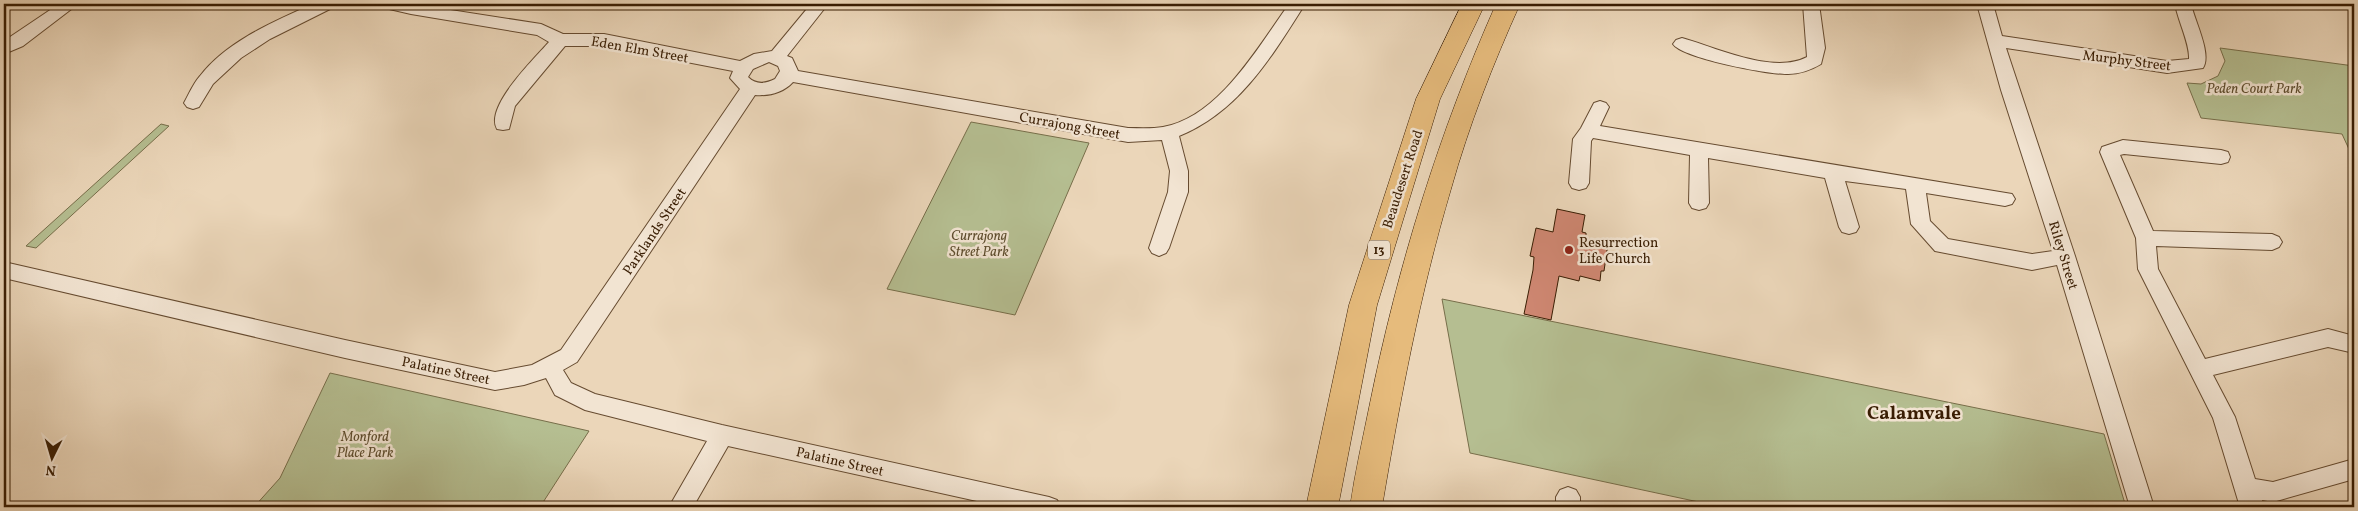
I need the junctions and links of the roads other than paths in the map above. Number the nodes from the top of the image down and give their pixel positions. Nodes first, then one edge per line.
1 (70, 4) edge
2 (326, 4) edge
3 (391, 4) edge
4 (820, 4) edge
5 (1297, 4) edge
6 (1473, 4) edge
7 (1508, 4) edge
8 (1811, 4) edge
9 (1985, 4) edge
10 (2183, 4) edge
11 (560, 40) junction
12 (1995, 41) junction
13 (1682, 44) dead end
14 (4, 48) edge
15 (777, 57) junction
16 (743, 67) junction
17 (789, 76) junction
18 (750, 88) junction
19 (193, 103) dead end
20 (1600, 107) dead end
21 (503, 124) dead end
22 (1588, 131) junction
23 (1170, 132) junction
24 (1699, 149) junction
25 (2221, 157) dead end
26 (1832, 173) junction
27 (1578, 183) dead end
28 (1915, 184) junction
29 (2005, 199) dead end
30 (1699, 203) dead end
31 (1849, 227) dead end
32 (2146, 238) junction
33 (2272, 242) dead end
34 (1159, 248) dead end
35 (2065, 256) junction
36 (4, 270) edge
37 (2354, 344) edge
38 (551, 368) junction
39 (2201, 369) junction
40 (722, 434) junction
41 (2354, 469) edge
42 (2250, 498) edge
43 (974, 499) edge
44 (681, 507) edge
45 (1049, 507) edge
46 (1322, 507) edge
47 (1366, 507) edge
48 (2142, 507) edge

1 - 14 street
2 - 19 street
3 - 11 street, Eden Elm Street
4 - 15 street
5 - 23 street, Currajong Street
6 - 46 highway, Beaudesert Road / 13
7 - 47 highway
8 - 13 street
9 - 12 street, Riley Street
10 - 12 street, Murphy Street
11 - 16 street, Eden Elm Street
11 - 21 street
12 - 35 street, Riley Street
15 - 16 street
15 - 17 street
16 - 18 street
17 - 18 street
17 - 23 street, Currajong Street
18 - 38 street, Parklands Street
20 - 22 street
22 - 24 street
22 - 27 street
23 - 34 street
24 - 26 street
24 - 30 street
25 - 32 street
26 - 28 street
26 - 31 street
28 - 29 street
28 - 35 street
32 - 33 street
32 - 39 street
35 - 48 street, Riley Street
36 - 38 street, Palatine Street
37 - 39 street
38 - 40 street, Palatine Street
39 - 42 street
40 - 43 street, Palatine Street
40 - 44 street
41 - 42 street
43 - 45 street, Palatine Street

